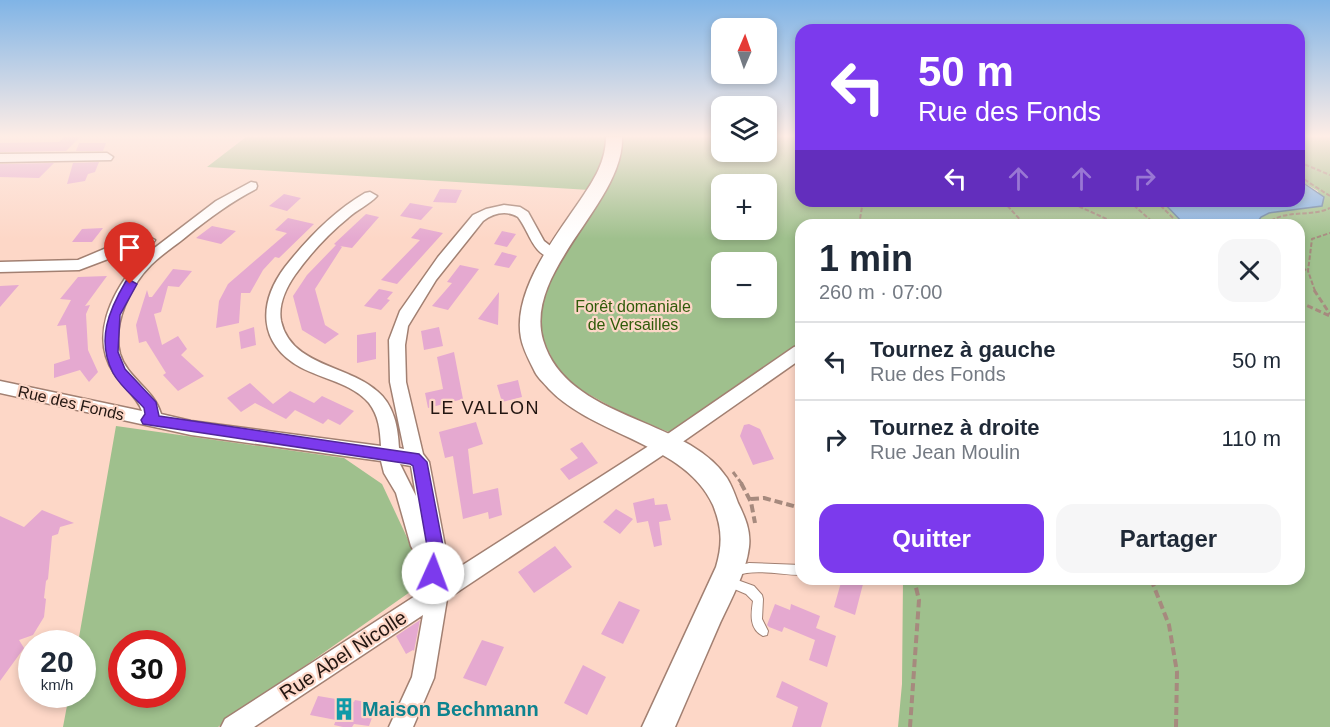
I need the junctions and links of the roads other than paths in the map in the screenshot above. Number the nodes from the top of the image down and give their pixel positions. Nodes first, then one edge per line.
1 (607, 171) edge
2 (251, 186) dead end
3 (370, 196) dead end
4 (555, 255) junction
5 (144, 264) junction
6 (0, 267) edge
7 (795, 354) edge
8 (0, 387) edge
9 (148, 420) junction
10 (664, 445) junction
11 (392, 455) junction
12 (414, 458) junction
13 (431, 561) junction
14 (795, 570) edge
15 (723, 580) junction
16 (437, 594) junction
17 (763, 631) dead end
18 (233, 727) edge
19 (401, 727) edge
20 (658, 727) edge

1 - 4 main road
2 - 5 street
3 - 11 street
4 - 10 main road
4 - 12 street
5 - 6 street
5 - 9 street
7 - 10 street, Rue Abel Nicolle
8 - 9 street, Rue des Fonds
9 - 11 street, Rue des Fonds
10 - 15 main road
10 - 16 street, Rue Abel Nicolle
11 - 12 street, Rue des Fonds
11 - 13 street
12 - 13 street
13 - 16 street
14 - 15 lane
15 - 17 lane
15 - 20 main road
16 - 18 street, Rue Abel Nicolle
16 - 19 street

